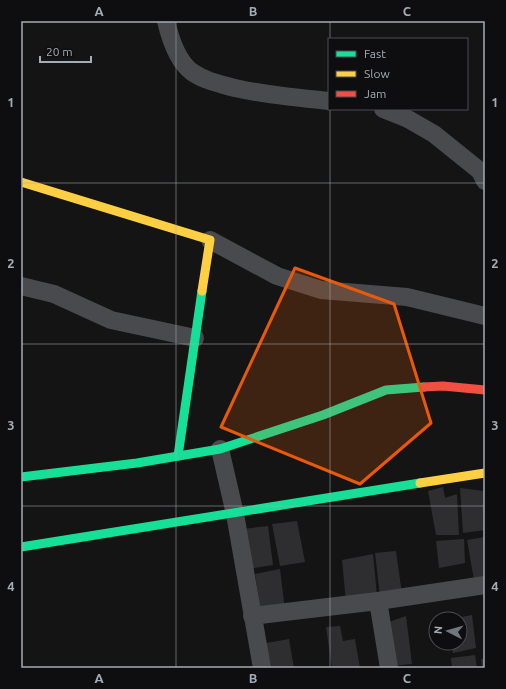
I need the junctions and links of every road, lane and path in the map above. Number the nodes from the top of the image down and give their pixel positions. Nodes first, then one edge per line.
1 (166, 21) edge
2 (328, 101) edge
3 (386, 110) edge
4 (485, 181) edge
5 (21, 182) edge
6 (210, 240) junction
7 (21, 286) edge
8 (485, 316) edge
9 (194, 338) junction
10 (485, 390) edge
11 (220, 449) junction
12 (178, 456) junction
13 (485, 473) edge
14 (21, 477) edge
15 (235, 514) junction
16 (21, 546) edge
17 (485, 585) edge
18 (378, 601) junction
19 (252, 616) junction
20 (262, 668) edge
21 (389, 668) edge

1 - 2 street
3 - 4 street
5 - 6 street
6 - 8 street
6 - 9 street
7 - 9 street
9 - 12 street
10 - 11 street
11 - 12 street
11 - 15 street
12 - 14 street
13 - 15 street
15 - 16 street
15 - 19 street
17 - 18 street
18 - 19 street
18 - 21 street
19 - 20 street

